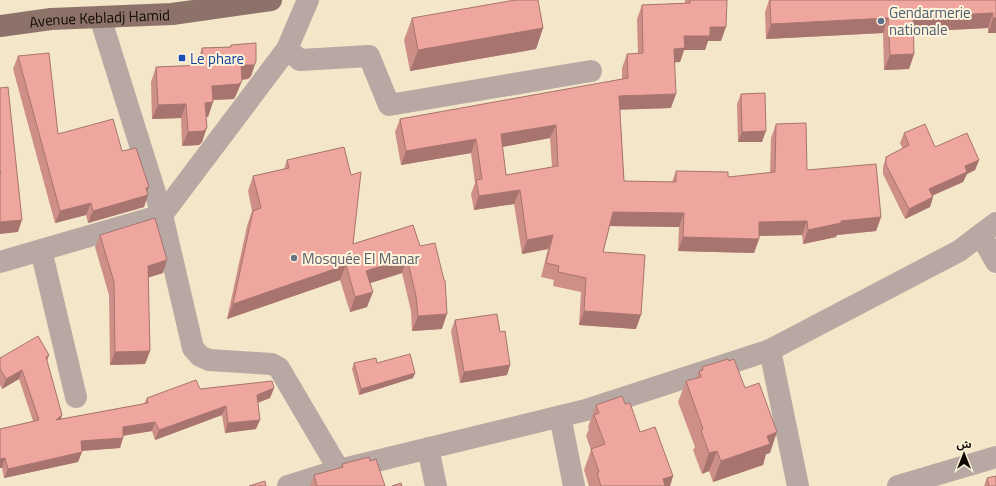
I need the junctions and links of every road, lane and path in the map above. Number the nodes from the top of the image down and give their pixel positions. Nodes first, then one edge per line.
1 (271, 0) edge
2 (308, 0) edge
3 (241, 2) edge
4 (100, 17) junction
5 (0, 26) edge
6 (287, 49) junction
7 (592, 71) dead end
8 (162, 215) junction
9 (989, 229) edge
10 (41, 250) junction
11 (0, 262) edge
12 (996, 262) edge
13 (770, 350) junction
14 (76, 397) dead end
15 (560, 416) junction
16 (428, 448) junction
17 (996, 457) edge
18 (339, 470) junction
19 (288, 486) edge
20 (436, 486) edge
21 (574, 486) edge
22 (798, 486) edge
23 (898, 486) edge

1 - 3 main road, Avenue Kebladj Hamid
2 - 6 street
3 - 4 main road, Avenue Kebladj Hamid
4 - 5 main road, Avenue Kebladj Hamid
4 - 8 street
6 - 7 street
6 - 8 street
8 - 10 street
8 - 18 street
9 - 12 street
9 - 13 street
10 - 11 street
10 - 14 street
13 - 15 street
13 - 22 street
15 - 16 street
15 - 21 street
16 - 18 street
16 - 20 street
17 - 23 street
18 - 19 street

